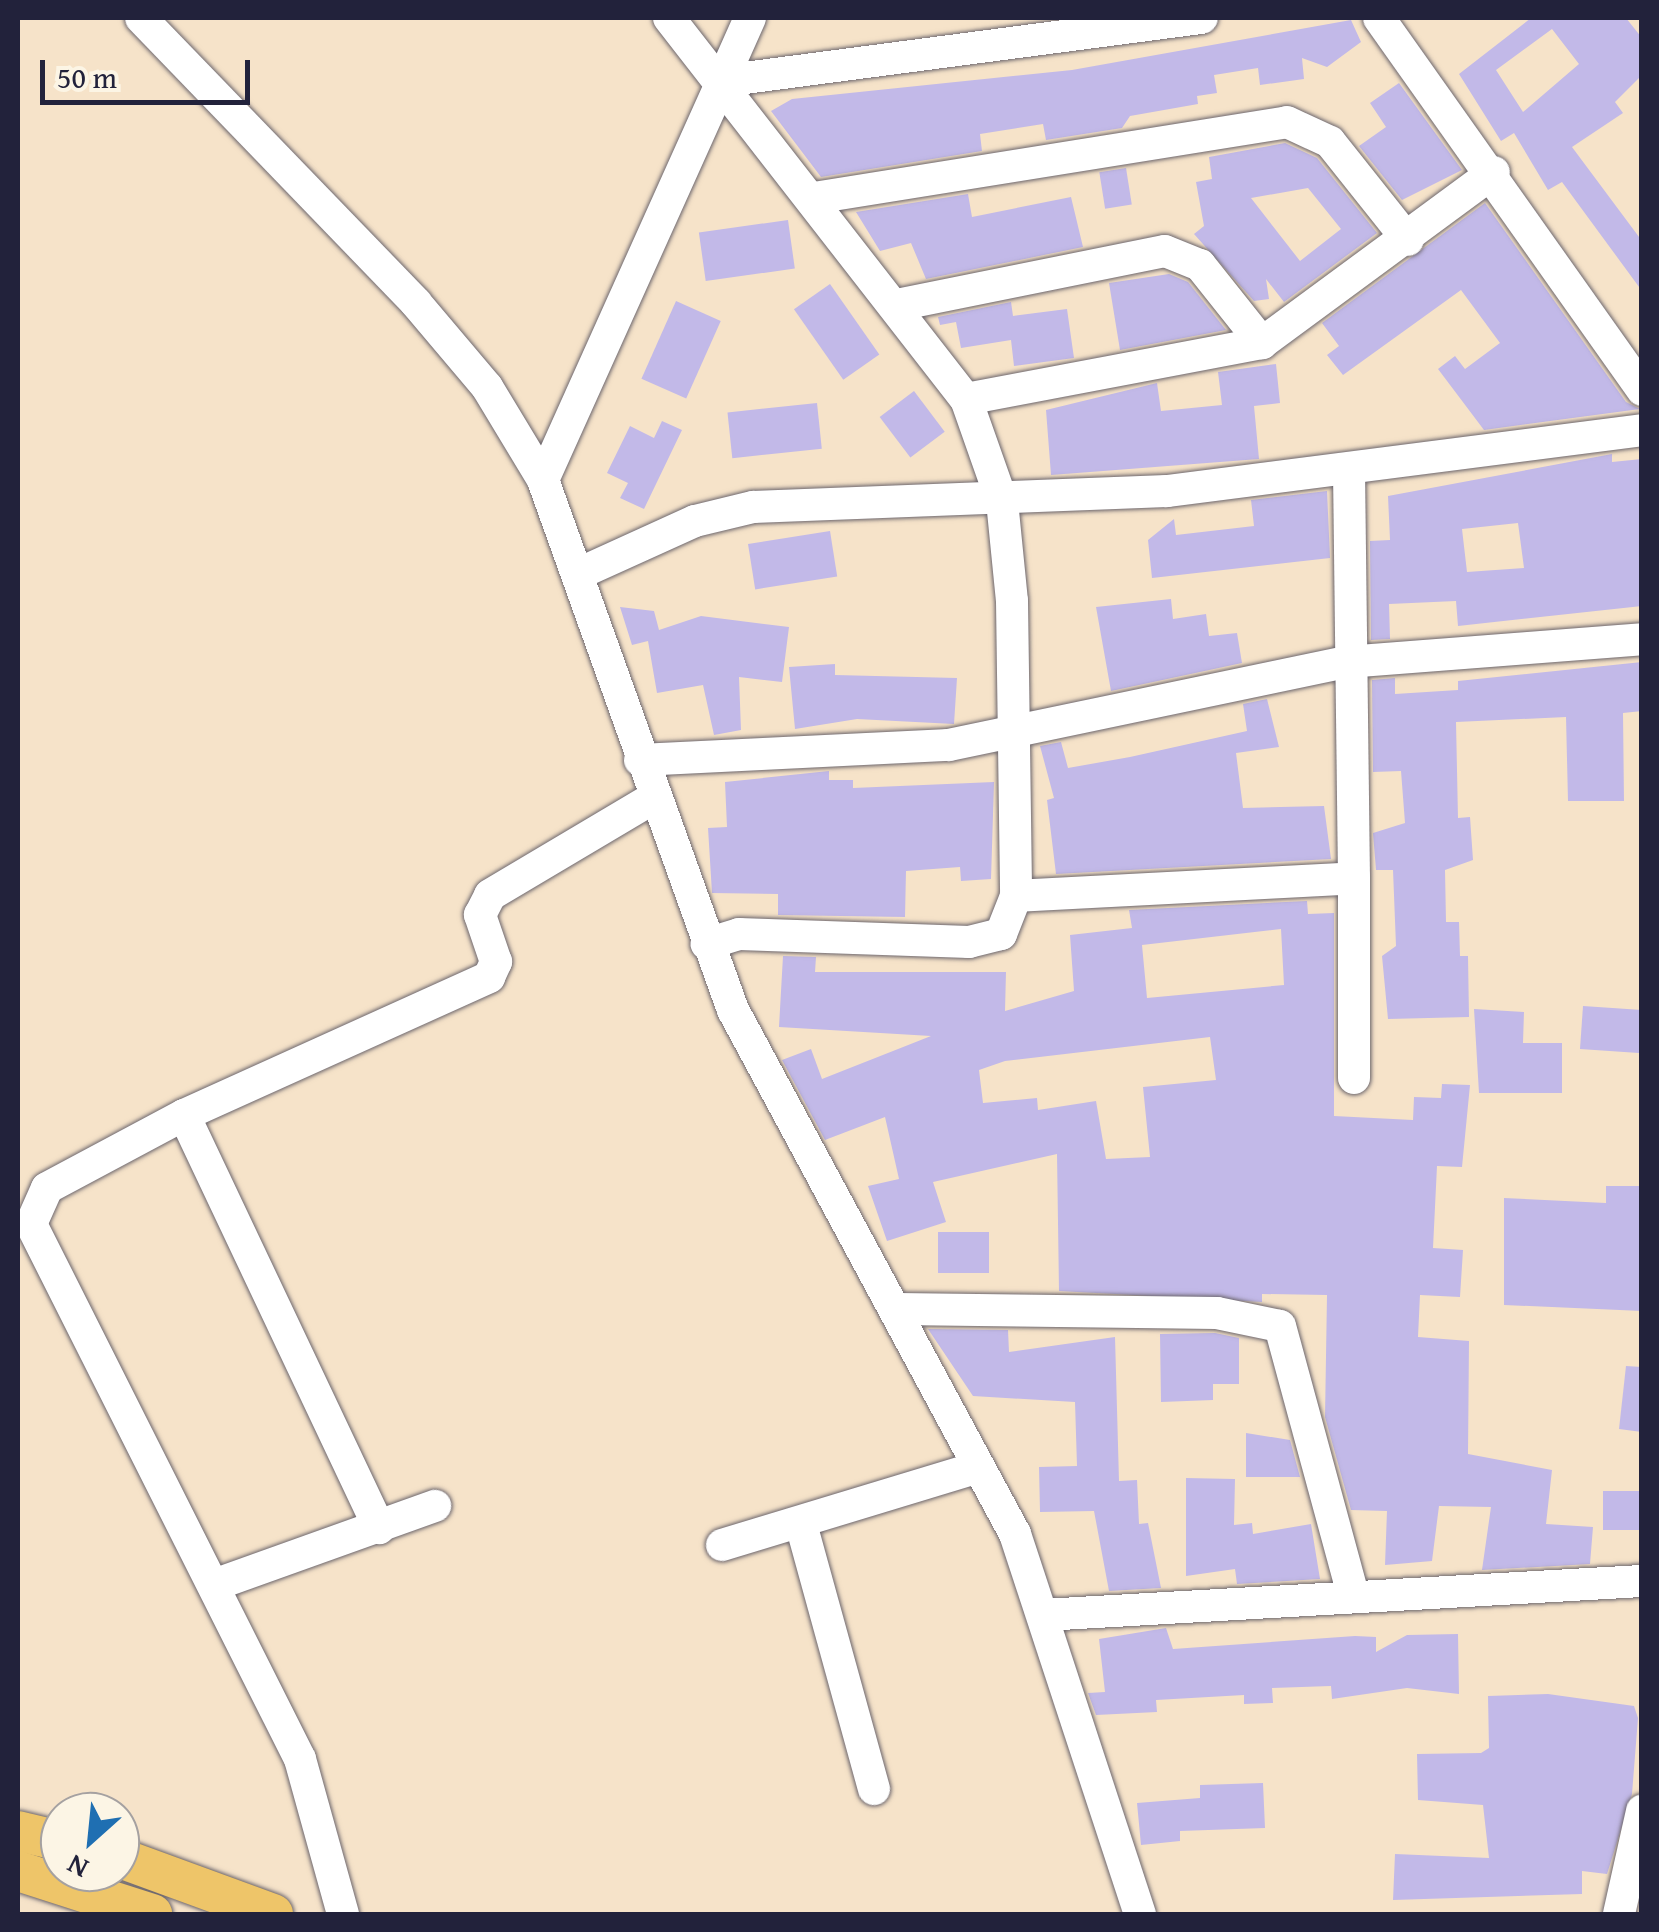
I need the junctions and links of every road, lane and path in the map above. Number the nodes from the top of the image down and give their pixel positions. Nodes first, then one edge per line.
1 (141, 18) edge
2 (668, 18) edge
3 (750, 18) edge
4 (1202, 18) edge
5 (1379, 18) edge
6 (722, 81) junction
7 (1494, 172) junction
8 (814, 198) junction
9 (1408, 240) junction
10 (897, 304) junction
11 (1262, 343) junction
12 (1642, 390) edge
13 (966, 398) junction
14 (1642, 430) edge
15 (1349, 470) junction
16 (544, 480) junction
17 (1002, 501) junction
18 (578, 574) junction
19 (1642, 639) edge
20 (1346, 662) junction
21 (1013, 730) junction
22 (640, 760) junction
23 (652, 799) junction
24 (1354, 878) junction
25 (1016, 896) junction
26 (706, 944) junction
27 (1354, 1078) dead end
28 (184, 1114) junction
29 (898, 1309) junction
30 (978, 1467) junction
31 (434, 1506) dead end
32 (801, 1524) junction
33 (380, 1528) junction
34 (722, 1545) dead end
35 (1642, 1581) edge
36 (214, 1585) junction
37 (1352, 1594) junction
38 (1042, 1615) junction
39 (874, 1789) dead end
40 (1642, 1811) edge
41 (140, 1865) edge
42 (18, 1871) edge
43 (152, 1914) edge
44 (274, 1914) edge
45 (343, 1914) edge
46 (1140, 1914) edge
47 (1619, 1914) edge

1 - 16 street
2 - 6 street
3 - 6 street
4 - 6 street
5 - 7 street
6 - 8 street
6 - 16 street
7 - 9 street
7 - 12 street
8 - 9 street
8 - 10 street
9 - 11 street
10 - 11 street
10 - 13 street
11 - 13 street
13 - 17 street
14 - 15 street
15 - 17 street
15 - 20 street
16 - 18 street
17 - 18 street
17 - 21 street
18 - 22 street
19 - 20 street
20 - 21 street
20 - 24 street
21 - 22 street
21 - 25 street
22 - 23 street
23 - 26 street
23 - 28 street
24 - 25 street
24 - 27 street
25 - 26 street
26 - 29 street
28 - 33 street
28 - 36 street
29 - 30 street
29 - 37 street
30 - 32 street
30 - 38 street
31 - 33 street
32 - 34 street
32 - 39 street
33 - 36 street
35 - 37 street
36 - 45 street
37 - 38 street
38 - 46 street
40 - 47 street
41 - 44 main road
42 - 43 main road

